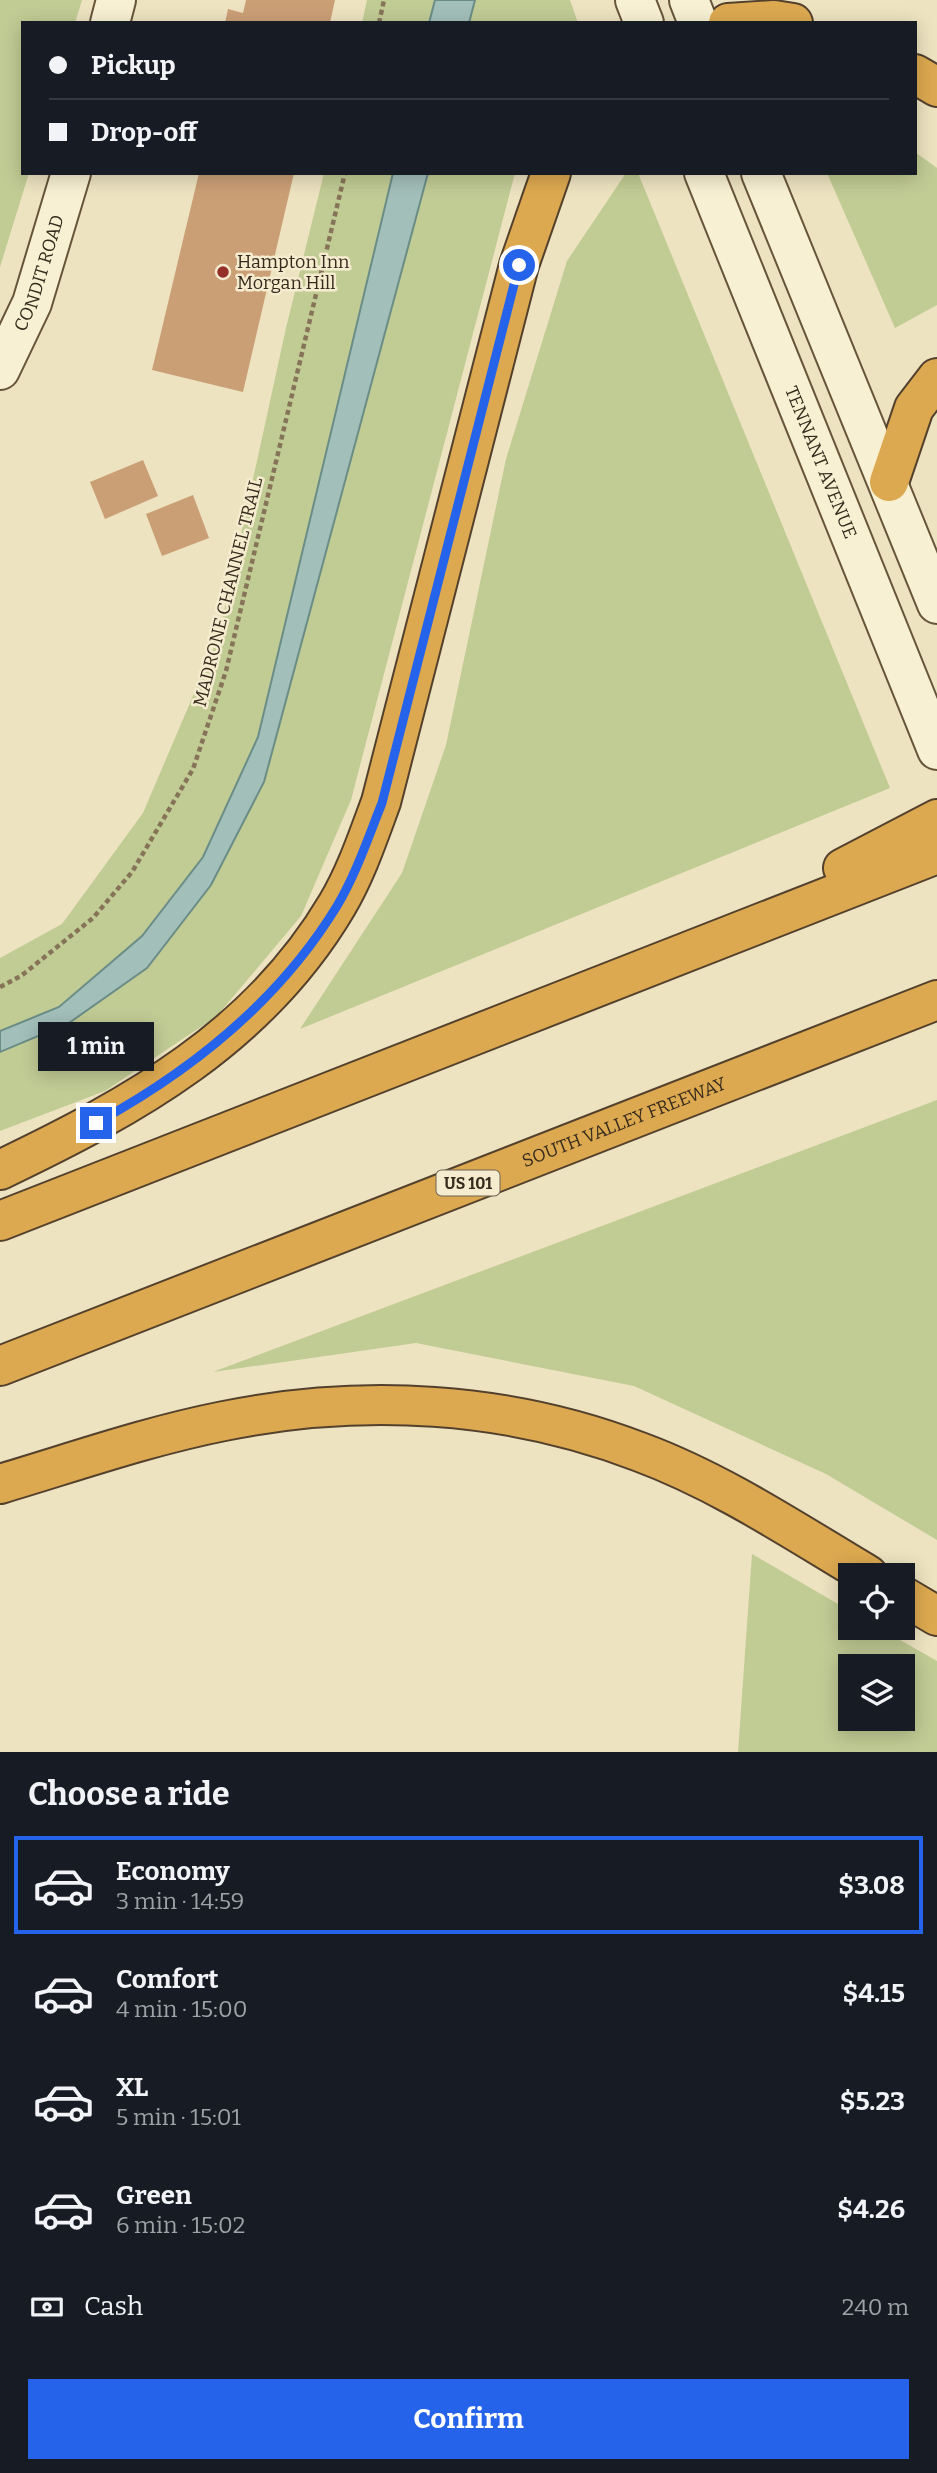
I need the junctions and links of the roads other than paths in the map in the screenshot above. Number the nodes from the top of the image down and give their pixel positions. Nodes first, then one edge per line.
1 (116, 0) edge
2 (635, 0) edge
3 (689, 0) edge
4 (111, 21) edge
5 (643, 21) edge
6 (697, 21) edge
7 (759, 21) edge
8 (780, 21) edge
9 (917, 75) edge
10 (937, 87) edge
11 (70, 175) edge
12 (550, 175) edge
13 (705, 175) edge
14 (762, 175) edge
15 (0, 370) edge
16 (937, 378) edge
17 (889, 482) junction
18 (937, 604) edge
19 (937, 750) edge
20 (937, 819) edge
21 (937, 854) edge
22 (677, 956) junction
23 (937, 1000) edge
24 (0, 1170) edge
25 (0, 1221) edge
26 (0, 1366) edge
27 (0, 1484) edge
28 (848, 1563) edge
29 (915, 1603) edge
30 (937, 1616) edge

1 - 4 main road
2 - 5 main road
3 - 6 main road
7 - 8 highway
9 - 10 highway
11 - 15 main road, CONDIT ROAD
12 - 24 highway
13 - 19 main road, TENNANT AVENUE
14 - 17 main road
16 - 17 highway
17 - 18 main road
20 - 22 highway
21 - 22 highway
22 - 25 highway
23 - 26 highway, SOUTH VALLEY FREEWAY / US 101
27 - 28 highway
29 - 30 highway

